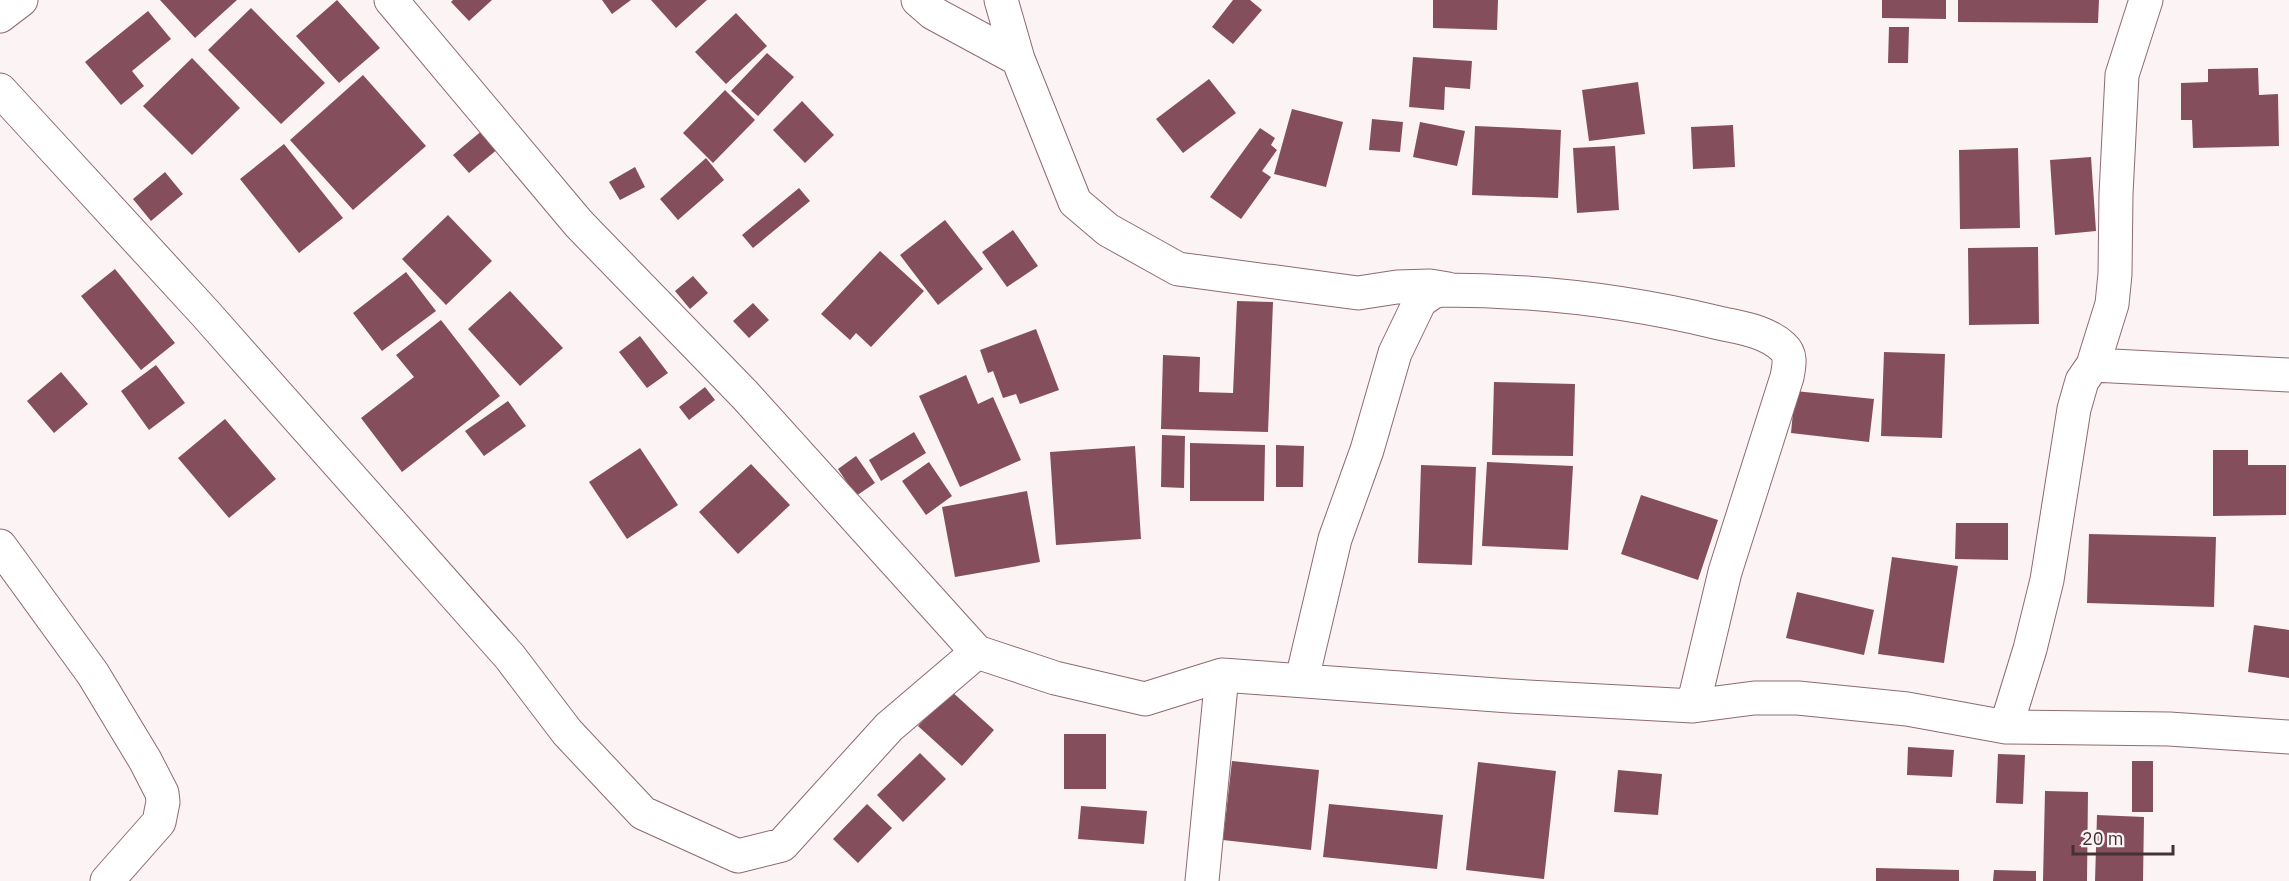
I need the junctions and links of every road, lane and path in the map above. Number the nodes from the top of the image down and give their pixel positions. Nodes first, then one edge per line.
1 (21, 0) edge
2 (391, 0) edge
3 (918, 0) edge
4 (1001, 0) edge
5 (2146, 0) edge
6 (0, 16) edge
7 (1018, 59) junction
8 (0, 90) edge
9 (1452, 290) junction
10 (2093, 365) junction
11 (2289, 375) edge
12 (0, 546) edge
13 (977, 652) junction
14 (1222, 675) junction
15 (1302, 679) junction
16 (1693, 706) junction
17 (2006, 728) junction
18 (2289, 738) edge
19 (107, 881) edge
20 (1202, 881) edge

1 - 6 street
2 - 13 street
3 - 7 street
4 - 7 street
5 - 10 street
7 - 9 street
8 - 13 street
9 - 15 street
9 - 16 street
10 - 11 street
10 - 17 street
12 - 19 street
13 - 14 street
14 - 15 street
14 - 20 street
15 - 16 street
16 - 17 street
17 - 18 street

